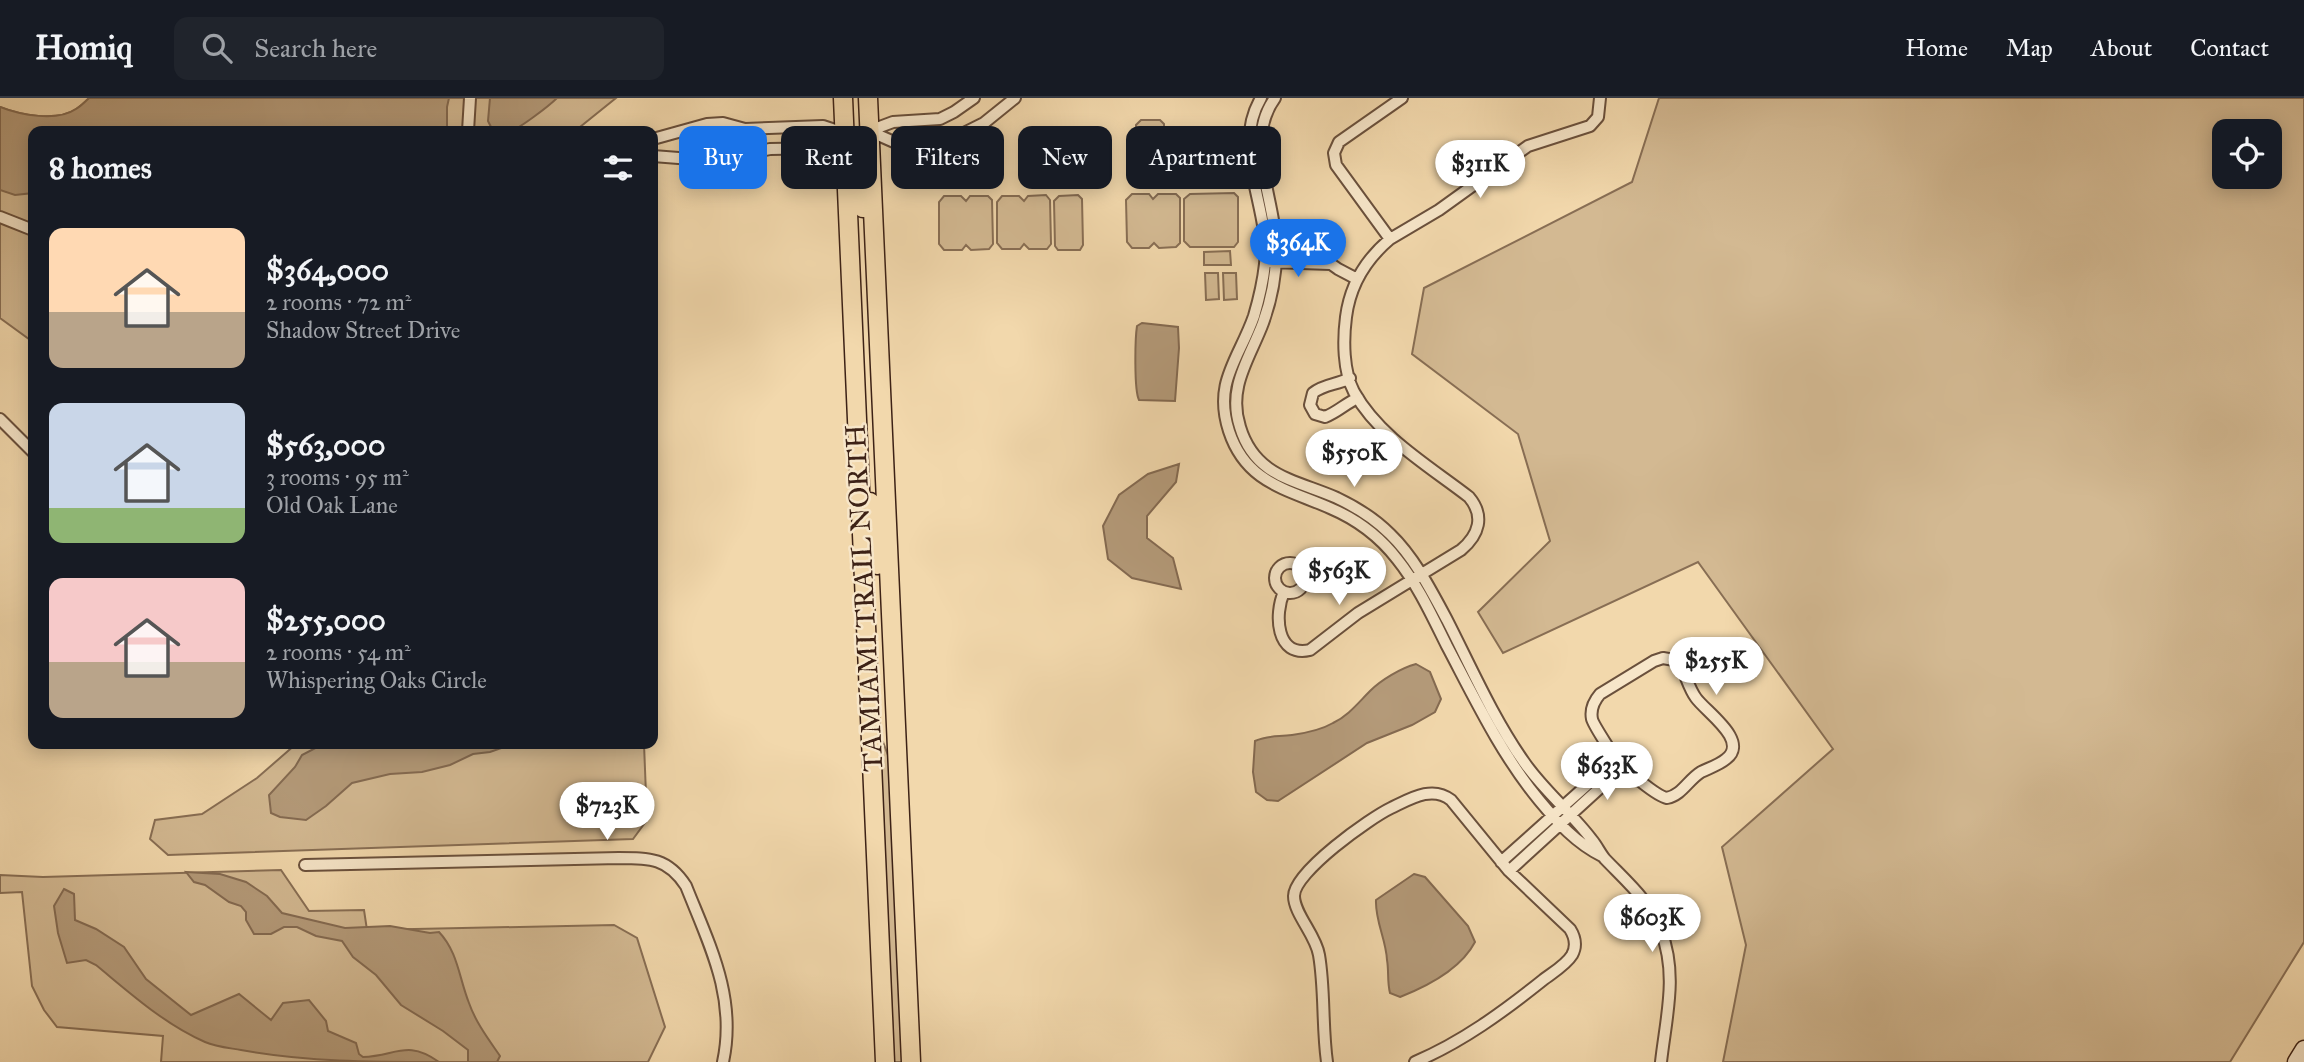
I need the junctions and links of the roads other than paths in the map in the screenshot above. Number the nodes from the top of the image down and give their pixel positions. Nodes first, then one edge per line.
1 (470, 98) edge
2 (843, 98) edge
3 (856, 98) edge
4 (868, 98) edge
5 (974, 98) edge
6 (1015, 98) edge
7 (1402, 98) edge
8 (1600, 98) edge
9 (1266, 99) edge
10 (468, 126) edge
11 (844, 126) edge
12 (865, 126) edge
13 (869, 126) edge
14 (781, 128) edge
15 (877, 128) edge
16 (877, 135) edge
17 (658, 138) edge
18 (781, 149) edge
19 (658, 156) edge
20 (847, 189) edge
21 (859, 189) edge
22 (872, 189) edge
23 (0, 217) edge
24 (28, 228) edge
25 (1390, 239) junction
26 (1271, 247) junction
27 (1271, 262) junction
28 (1331, 264) junction
29 (876, 274) junction
30 (1357, 278) junction
31 (1350, 378) junction
32 (1358, 398) junction
33 (0, 419) edge
34 (858, 440) junction
35 (28, 447) edge
36 (1416, 578) junction
37 (890, 590) junction
38 (1283, 592) dead end
39 (865, 593) junction
40 (896, 745) junction
41 (1620, 763) junction
42 (1566, 812) junction
43 (1556, 820) junction
44 (1602, 856) junction
45 (305, 865) dead end
46 (1505, 867) junction
47 (2304, 1049) edge
48 (723, 1062) edge
49 (885, 1062) edge
50 (911, 1062) edge
51 (1327, 1062) edge
52 (1415, 1062) edge
53 (1661, 1062) edge
54 (2296, 1062) edge

1 - 10 street
2 - 11 main road, TAMIAMI TRAIL NORTH
3 - 12 main road
4 - 13 main road, TAMIAMI TRAIL NORTH
5 - 15 street
6 - 16 street
7 - 25 street
8 - 25 street
9 - 26 street
14 - 17 street
18 - 19 street
20 - 34 main road, TAMIAMI TRAIL NORTH
21 - 29 main road
22 - 29 main road, TAMIAMI TRAIL NORTH
23 - 24 street
25 - 30 street
26 - 27 street
26 - 28 street
27 - 28 street
27 - 36 street
28 - 30 street
29 - 37 main road, TAMIAMI TRAIL NORTH
30 - 31 street
31 - 32 street
31 - 32 street
32 - 36 street
33 - 35 street
34 - 37 main road
34 - 39 main road, TAMIAMI TRAIL NORTH
36 - 38 street
36 - 42 street
36 - 43 street
37 - 40 main road, TAMIAMI TRAIL NORTH
39 - 40 main road
39 - 49 main road, TAMIAMI TRAIL NORTH
40 - 50 main road, TAMIAMI TRAIL NORTH
41 - 41 street
41 - 42 street
42 - 43 street
42 - 44 street
43 - 44 street
43 - 46 street
44 - 53 street
45 - 48 street
46 - 51 street
46 - 52 street
47 - 54 street

